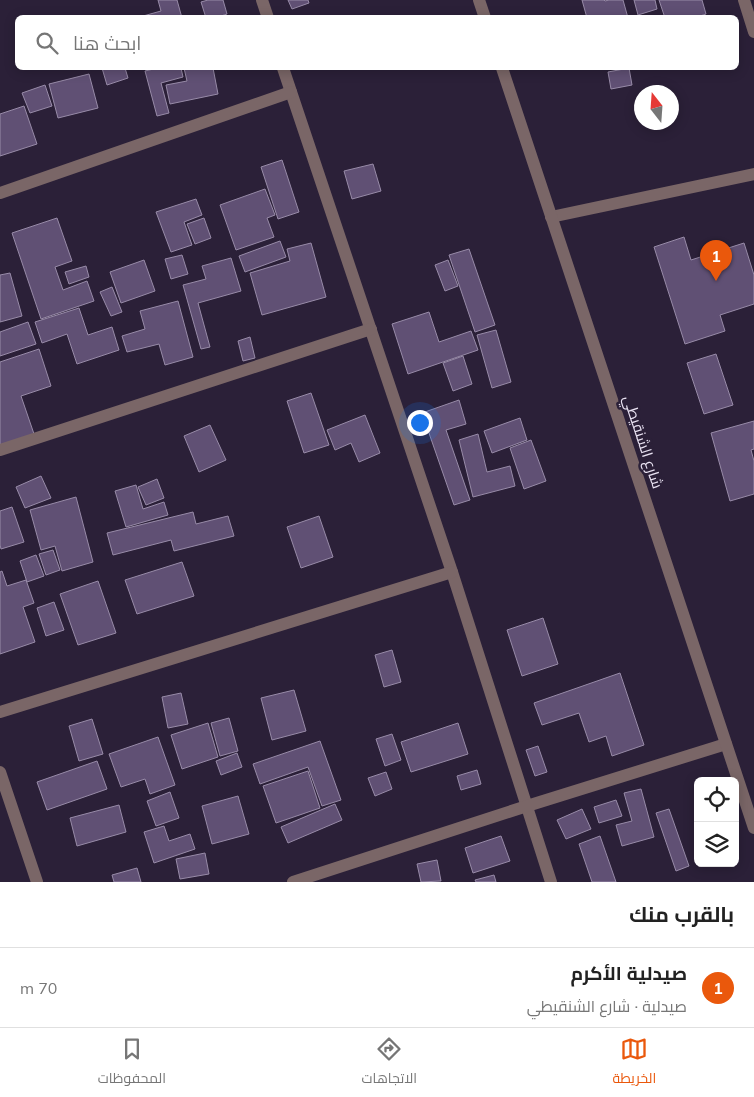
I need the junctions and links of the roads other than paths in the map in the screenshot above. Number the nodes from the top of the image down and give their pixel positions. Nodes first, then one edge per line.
1 (262, 0) edge
2 (479, 0) edge
3 (744, 0) edge
4 (267, 15) edge
5 (484, 15) edge
6 (754, 32) edge
7 (284, 70) edge
8 (503, 70) edge
9 (291, 92) junction
10 (754, 174) edge
11 (0, 193) edge
12 (551, 217) junction
13 (370, 329) junction
14 (0, 450) edge
15 (452, 572) junction
16 (0, 712) edge
17 (726, 744) junction
18 (0, 772) edge
19 (527, 806) junction
20 (754, 828) edge
21 (37, 882) edge
22 (293, 882) edge
23 (551, 882) edge

1 - 4 street
2 - 5 street
3 - 6 street
7 - 9 street
8 - 12 street, شارع الشنقيطي
9 - 11 street
9 - 13 street
10 - 12 street
12 - 17 street, شارع الشنقيطي
13 - 14 street
13 - 15 street
15 - 16 street
15 - 19 street
17 - 19 street
17 - 20 street, شارع الشنقيطي
18 - 21 street
19 - 22 street
19 - 23 street

